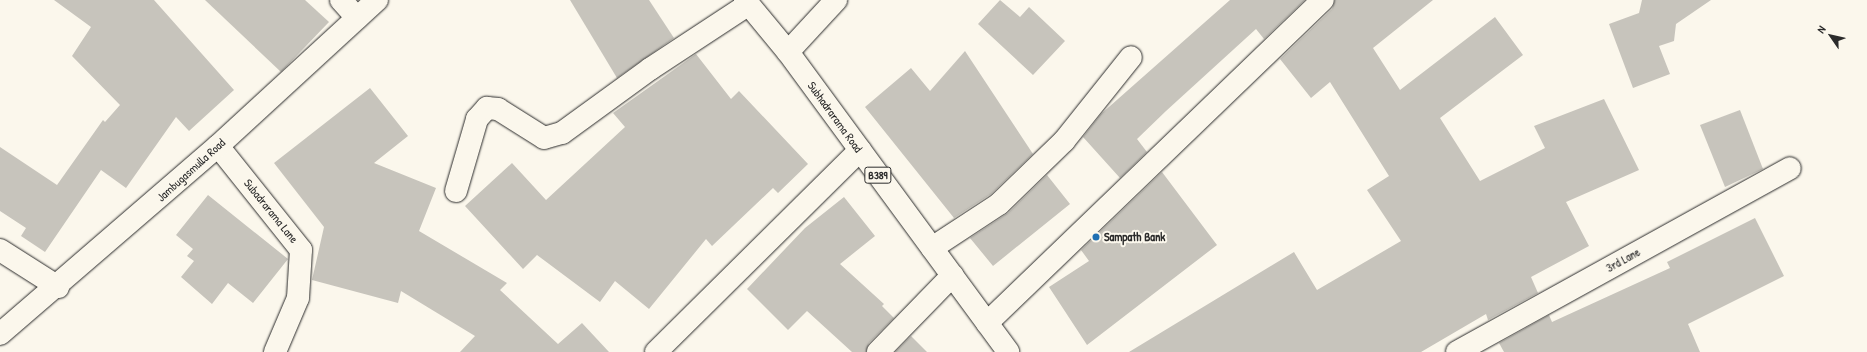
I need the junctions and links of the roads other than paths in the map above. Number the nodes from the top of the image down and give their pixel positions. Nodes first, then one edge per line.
1 (341, 0) edge
2 (377, 0) edge
3 (836, 0) edge
4 (1323, 0) edge
5 (747, 2) edge
6 (357, 18) junction
7 (788, 52) junction
8 (1131, 57) dead end
9 (218, 146) junction
10 (860, 150) junction
11 (1790, 168) dead end
12 (456, 191) dead end
13 (932, 248) junction
14 (0, 250) edge
15 (953, 275) junction
16 (58, 288) junction
17 (987, 323) junction
18 (0, 334) edge
19 (275, 352) edge
20 (656, 352) edge
21 (878, 352) edge
22 (1008, 352) edge
23 (1457, 352) edge

1 - 6 street
2 - 6 street, Jambugasmulla Road
3 - 7 street
4 - 17 street
5 - 7 street, Subhadrarama Road / B389
5 - 12 street
6 - 9 street, Jambugasmulla Road
7 - 10 street, Subhadrarama Road / B389
8 - 13 street
9 - 16 street, Jambugasmulla Road
9 - 19 street, Subadrarama Lane
10 - 13 street, Subhadrarama Road / B389
10 - 20 street
11 - 23 street, 3rd Lane
13 - 15 street, Subhadrarama Road / B389
14 - 16 street
15 - 17 street, Subhadrarama Road / B389
15 - 21 street
16 - 18 street, Jambugasmulla Road
17 - 22 street, Subhadrarama Road / B389

